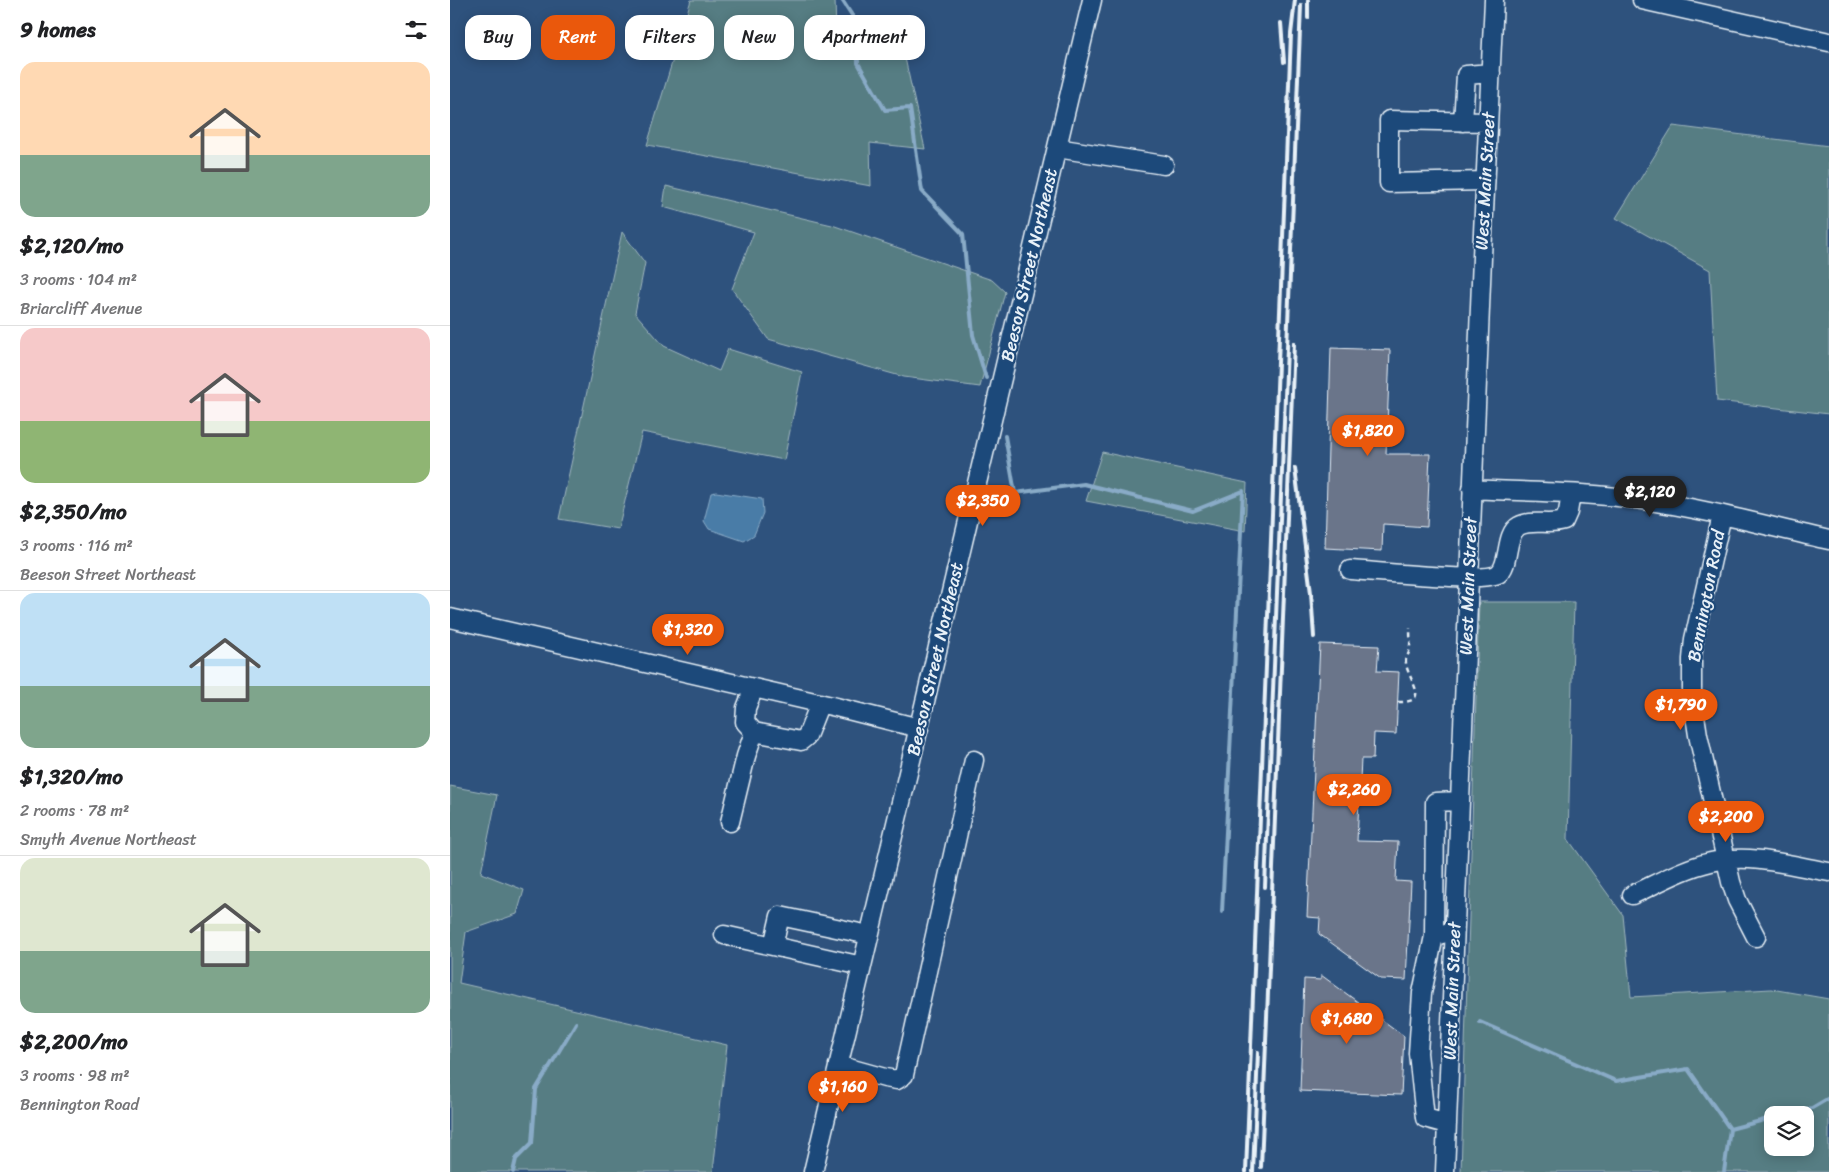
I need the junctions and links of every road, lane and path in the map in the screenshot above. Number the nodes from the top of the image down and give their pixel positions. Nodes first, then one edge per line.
1 (1092, 0) edge
2 (1494, 0) edge
3 (1642, 0) edge
4 (1829, 42) edge
5 (1490, 73) junction
6 (1464, 122) junction
7 (1488, 122) junction
8 (1057, 148) junction
9 (1164, 165) dead end
10 (1485, 181) junction
11 (1472, 489) junction
12 (1571, 494) junction
13 (1722, 516) junction
14 (1829, 540) edge
15 (1350, 570) dead end
16 (1468, 578) junction
17 (450, 618) edge
18 (1410, 628) dead end
19 (754, 688) junction
20 (1398, 702) dead end
21 (820, 703) junction
22 (919, 728) junction
23 (754, 732) junction
24 (974, 760) dead end
25 (1459, 801) junction
26 (730, 822) dead end
27 (1725, 860) junction
28 (1829, 872) edge
29 (1632, 894) dead end
30 (1454, 931) junction
31 (724, 935) dead end
32 (869, 935) junction
33 (1434, 936) junction
34 (1756, 937) dead end
35 (773, 946) junction
36 (862, 966) junction
37 (838, 1065) junction
38 (1447, 1124) junction
39 (812, 1172) edge
40 (1445, 1172) edge

1 - 8 street, Beeson Street Northeast
2 - 5 street, West Main Street
3 - 4 street
5 - 6 street
5 - 7 street, West Main Street
6 - 7 street
6 - 10 street
7 - 10 street, West Main Street
8 - 9 street
8 - 22 street, Beeson Street Northeast
10 - 11 street, West Main Street
11 - 12 street
11 - 16 street, West Main Street
12 - 13 street
12 - 16 street
13 - 14 street
13 - 27 street, Bennington Road
15 - 16 street
16 - 25 street, West Main Street
17 - 19 street
18 - 20 path
19 - 21 street
19 - 23 street
21 - 22 street
21 - 23 street
22 - 32 street, Beeson Street Northeast
23 - 26 street
24 - 37 street
25 - 30 street, West Main Street
25 - 33 street
27 - 28 street
27 - 29 street
27 - 34 street, Bennington Road
30 - 33 street
30 - 38 street, West Main Street
31 - 35 street
32 - 35 street
32 - 36 street, Beeson Street Northeast
33 - 38 street
35 - 36 street
36 - 37 street, Beeson Street Northeast
37 - 39 street, Beeson Street Northeast
38 - 40 street, West Main Street

